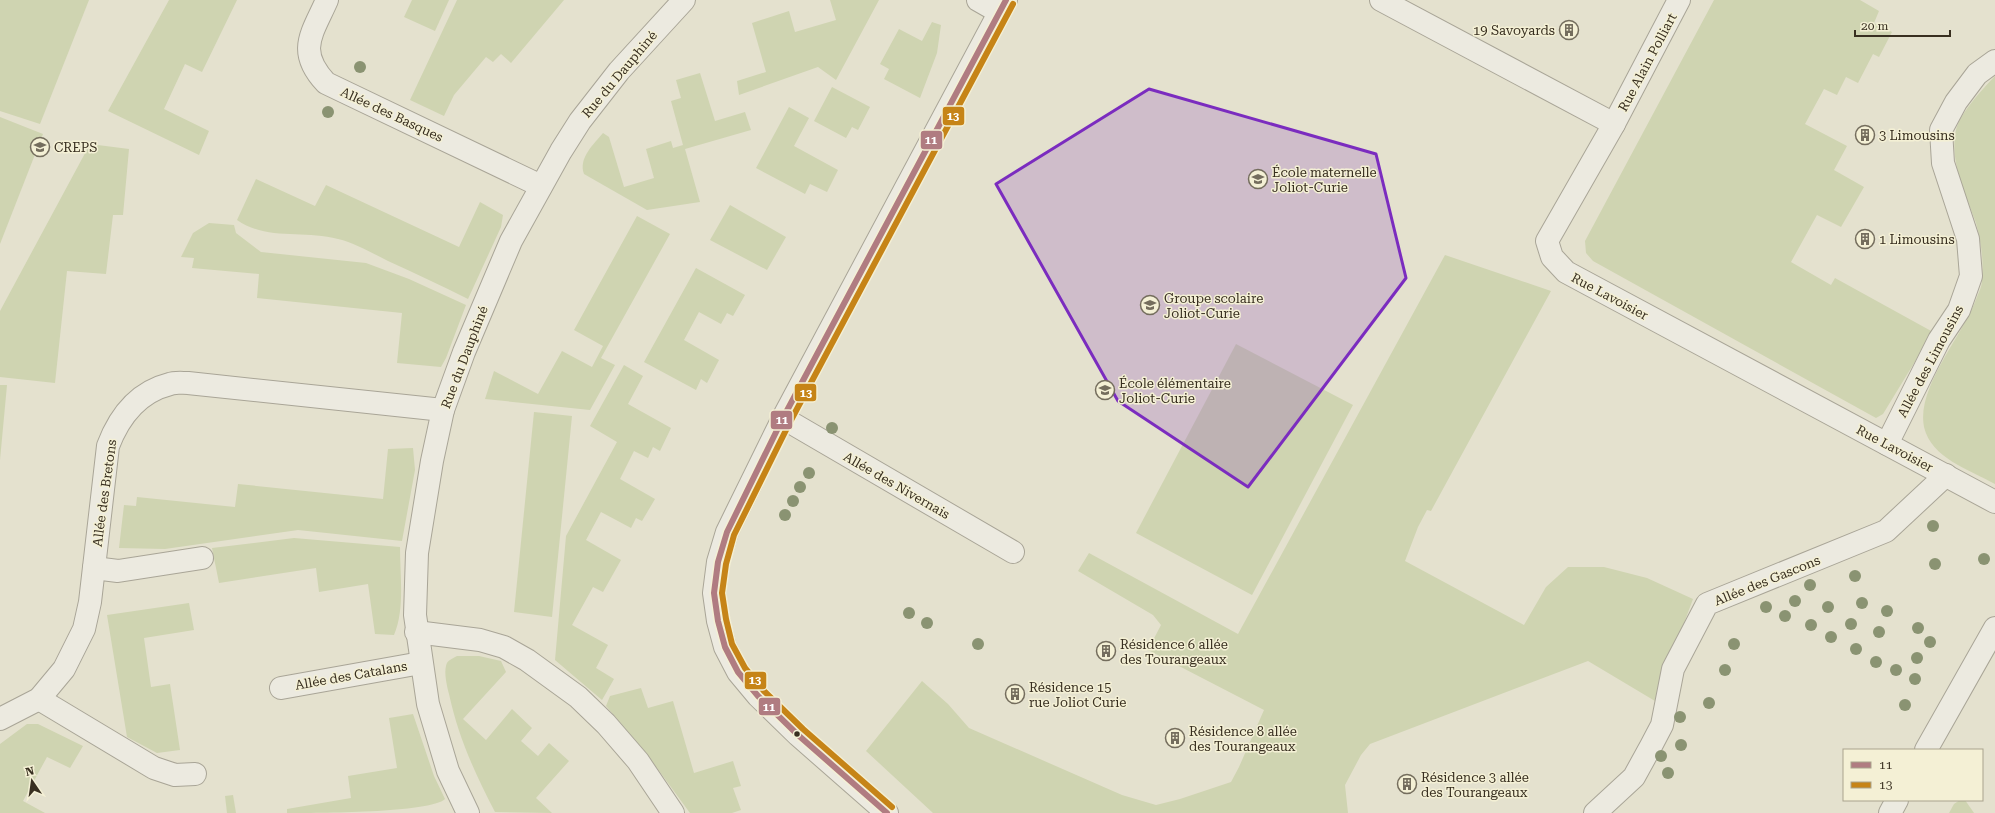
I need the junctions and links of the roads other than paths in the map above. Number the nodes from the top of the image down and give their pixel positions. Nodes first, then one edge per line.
1 (327, 0) edge
2 (684, 0) edge
3 (978, 0) edge
4 (1381, 0) edge
5 (1679, 0) edge
6 (1003, 6) edge
7 (1995, 61) edge
8 (1614, 124) junction
9 (541, 186) junction
10 (443, 410) junction
11 (783, 418) junction
12 (1887, 444) junction
13 (1946, 475) junction
14 (1995, 502) edge
15 (1013, 552) dead end
16 (202, 558) dead end
17 (94, 568) junction
18 (1995, 628) edge
19 (416, 632) junction
20 (421, 663) junction
21 (281, 688) dead end
22 (39, 699) junction
23 (0, 719) edge
24 (1927, 749) edge
25 (195, 774) dead end
26 (1896, 801) edge
27 (468, 813) edge
28 (673, 813) edge
29 (886, 813) edge
30 (1595, 813) edge
31 (1890, 813) edge

1 - 9 street, Allée des Basques
2 - 9 street, Rue du Dauphiné
3 - 6 street
4 - 8 street
5 - 8 street, Rue Alain Polliart
6 - 11 street
7 - 12 street, Allée des Limousins
8 - 12 street, Rue Lavoisier
9 - 10 street, Rue du Dauphiné
10 - 17 street, Allée des Bretons
10 - 19 street, Rue du Dauphiné
11 - 15 street, Allée des Nivernais
11 - 29 street
12 - 13 street, Rue Lavoisier
13 - 14 street, Rue Lavoisier
13 - 30 street, Allée des Gascons
16 - 17 street
17 - 22 street, Allée des Bretons
18 - 24 street
19 - 20 street, Rue du Dauphiné
19 - 28 street
20 - 21 street, Allée des Catalans
20 - 27 street, Rue du Dauphiné
22 - 23 street
22 - 25 street
26 - 31 street

